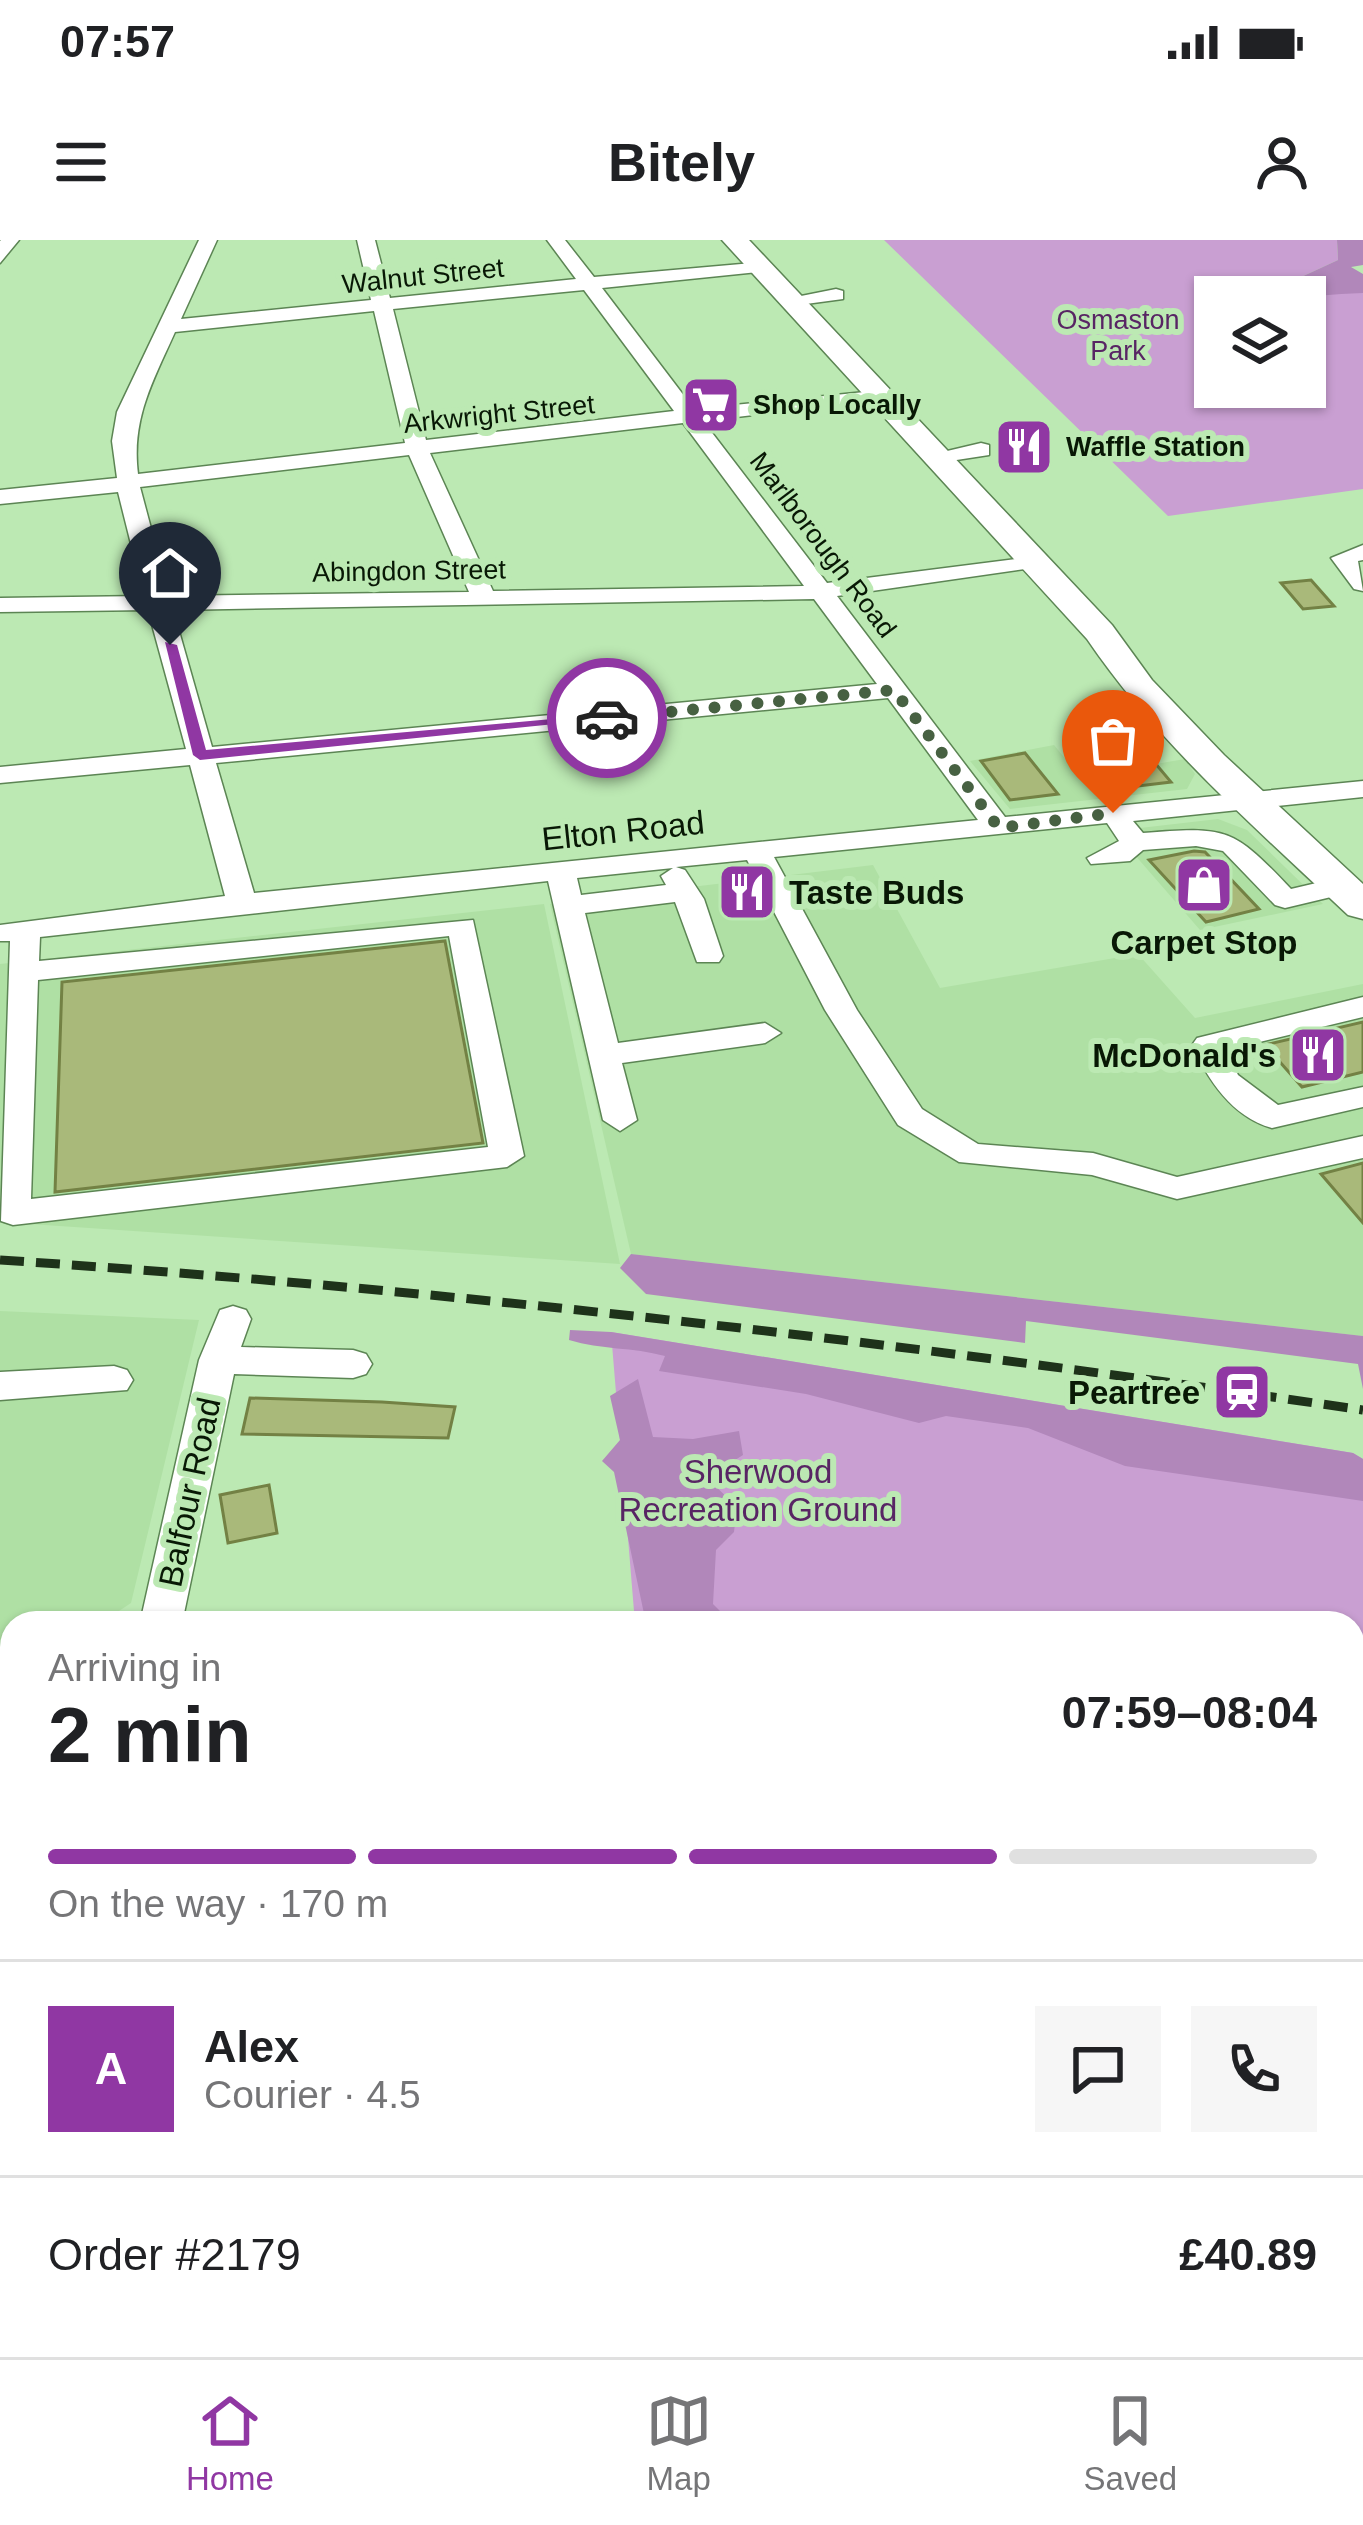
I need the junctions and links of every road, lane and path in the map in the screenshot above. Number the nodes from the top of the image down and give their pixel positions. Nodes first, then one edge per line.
1 (10, 240) edge
2 (208, 240) edge
3 (366, 240) edge
4 (556, 240) edge
5 (735, 240) edge
6 (0, 257) edge
7 (758, 266) junction
8 (590, 286) junction
9 (836, 295) dead end
10 (791, 300) junction
11 (382, 306) junction
12 (156, 330) junction
13 (878, 394) junction
14 (689, 420) junction
15 (418, 450) junction
16 (981, 450) dead end
17 (937, 456) junction
18 (126, 483) junction
19 (0, 497) edge
20 (1363, 552) edge
21 (1032, 561) junction
22 (1363, 584) edge
23 (819, 592) junction
24 (484, 600) junction
25 (157, 604) junction
26 (0, 605) edge
27 (1100, 632) junction
28 (894, 690) junction
29 (200, 755) junction
30 (0, 775) edge
31 (1363, 789) edge
32 (1253, 798) junction
33 (1294, 798) junction
34 (1113, 813) junction
35 (999, 828) junction
36 (1135, 842) junction
37 (757, 852) junction
38 (1101, 859) dead end
39 (668, 862) junction
40 (561, 873) junction
41 (1356, 886) edge
42 (685, 892) junction
43 (242, 903) junction
44 (566, 906) junction
45 (12, 932) edge
46 (708, 956) dead end
47 (25, 972) junction
48 (1363, 1007) edge
49 (765, 1033) dead end
50 (604, 1055) junction
51 (1363, 1097) edge
52 (620, 1120) dead end
53 (1363, 1147) edge
54 (233, 1319) dead end
55 (218, 1360) junction
56 (353, 1364) dead end
57 (114, 1380) dead end
58 (0, 1386) edge
59 (164, 1611) edge

1 - 6 street
2 - 12 street
3 - 11 street
4 - 8 street, Marlborough Road
5 - 7 highway
7 - 8 street, Walnut Street
7 - 10 highway
8 - 11 street, Walnut Street
8 - 14 street, Marlborough Road
9 - 10 street
10 - 13 highway
11 - 12 street, Walnut Street
11 - 15 street
12 - 18 street
13 - 14 street, Arkwright Street
13 - 17 highway
14 - 15 street, Arkwright Street
14 - 23 street, Marlborough Road
15 - 18 street, Arkwright Street
15 - 24 street
16 - 17 street
17 - 21 highway
18 - 19 street, Arkwright Street
18 - 25 street
20 - 22 street
21 - 23 street, Abingdon Street
21 - 27 highway
23 - 24 street, Abingdon Street
23 - 28 street, Marlborough Road
24 - 25 street, Abingdon Street
25 - 26 street, Abingdon Street
25 - 29 street
27 - 32 highway
27 - 33 highway
28 - 29 street
28 - 35 street, Marlborough Road
29 - 30 street
29 - 43 street
31 - 33 street, Elton Road
32 - 33 street, Elton Road
32 - 34 street, Elton Road
32 - 41 highway
33 - 41 highway
34 - 35 street, Elton Road
34 - 36 street
35 - 37 street, Elton Road
36 - 38 street
36 - 41 street
37 - 39 street, Elton Road
37 - 53 street
39 - 40 street, Elton Road
39 - 42 street
40 - 43 street, Elton Road
40 - 44 street
42 - 44 street
42 - 46 street
43 - 45 street, Elton Road
44 - 50 street
45 - 47 street
47 - 47 street
48 - 51 street
49 - 50 street
50 - 52 street
54 - 55 street, Balfour Road
55 - 56 street, Balfour Road
55 - 59 street, Balfour Road
57 - 58 street

